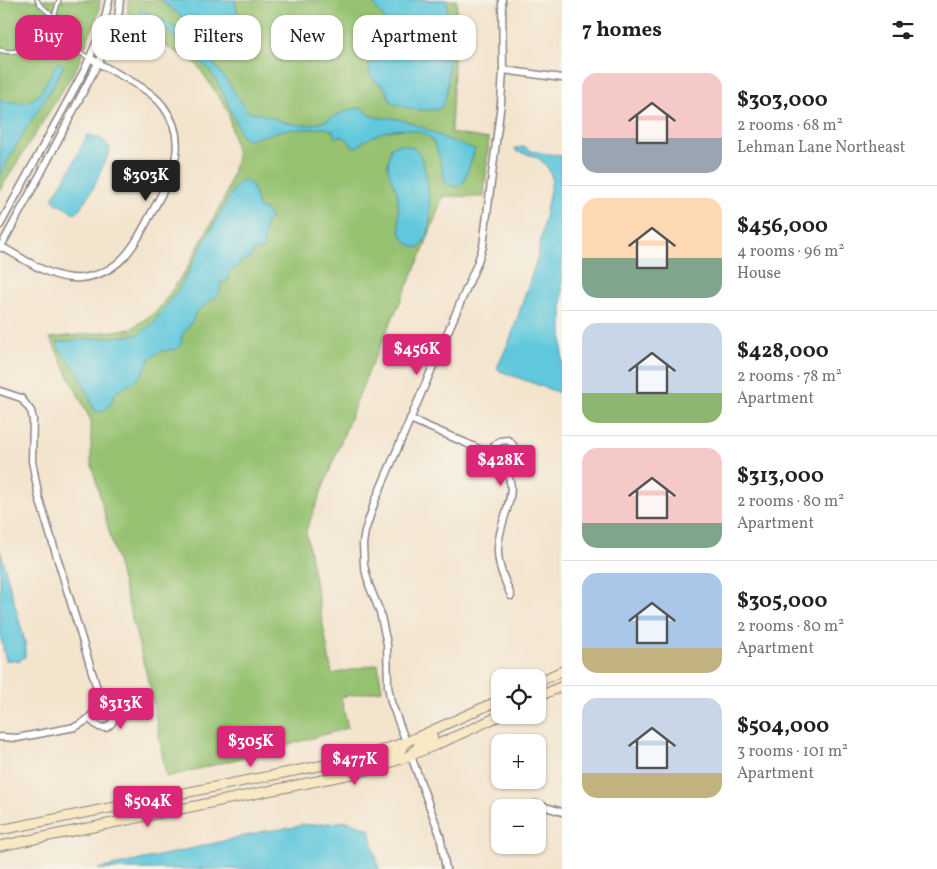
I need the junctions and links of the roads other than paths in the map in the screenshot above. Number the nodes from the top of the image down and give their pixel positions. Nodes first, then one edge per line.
1 (37, 0) edge
2 (59, 0) edge
3 (109, 0) edge
4 (120, 0) edge
5 (502, 0) edge
6 (52, 15) edge
7 (55, 15) edge
8 (0, 50) edge
9 (15, 51) edge
10 (82, 54) edge
11 (90, 58) junction
12 (98, 63) junction
13 (503, 70) junction
14 (562, 78) edge
15 (0, 225) edge
16 (0, 247) edge
17 (0, 391) edge
18 (410, 419) junction
19 (489, 453) junction
20 (504, 468) junction
21 (511, 596) dead end
22 (562, 671) edge
23 (546, 678) edge
24 (562, 686) edge
25 (546, 694) edge
26 (99, 703) junction
27 (491, 704) edge
28 (459, 718) junction
29 (89, 719) junction
30 (491, 720) edge
31 (0, 737) edge
32 (406, 742) junction
33 (411, 756) junction
34 (361, 772) junction
35 (546, 807) edge
36 (562, 812) edge
37 (0, 830) edge
38 (0, 846) edge
39 (446, 869) edge

1 - 6 lane
2 - 7 lane
3 - 11 street
4 - 12 street
5 - 13 street
8 - 9 lane
10 - 11 lane
11 - 12 street
11 - 15 street
12 - 16 street
12 - 16 street
13 - 14 street
13 - 18 street
17 - 26 street
18 - 19 street
18 - 32 street
19 - 20 street
19 - 20 street
20 - 21 street
22 - 23 main road
24 - 25 main road
26 - 29 street
26 - 29 street
27 - 28 main road
28 - 32 main road
28 - 33 main road
29 - 31 street
30 - 33 main road
32 - 34 main road
32 - 37 main road
33 - 34 main road
33 - 39 street
34 - 38 main road
35 - 36 street

